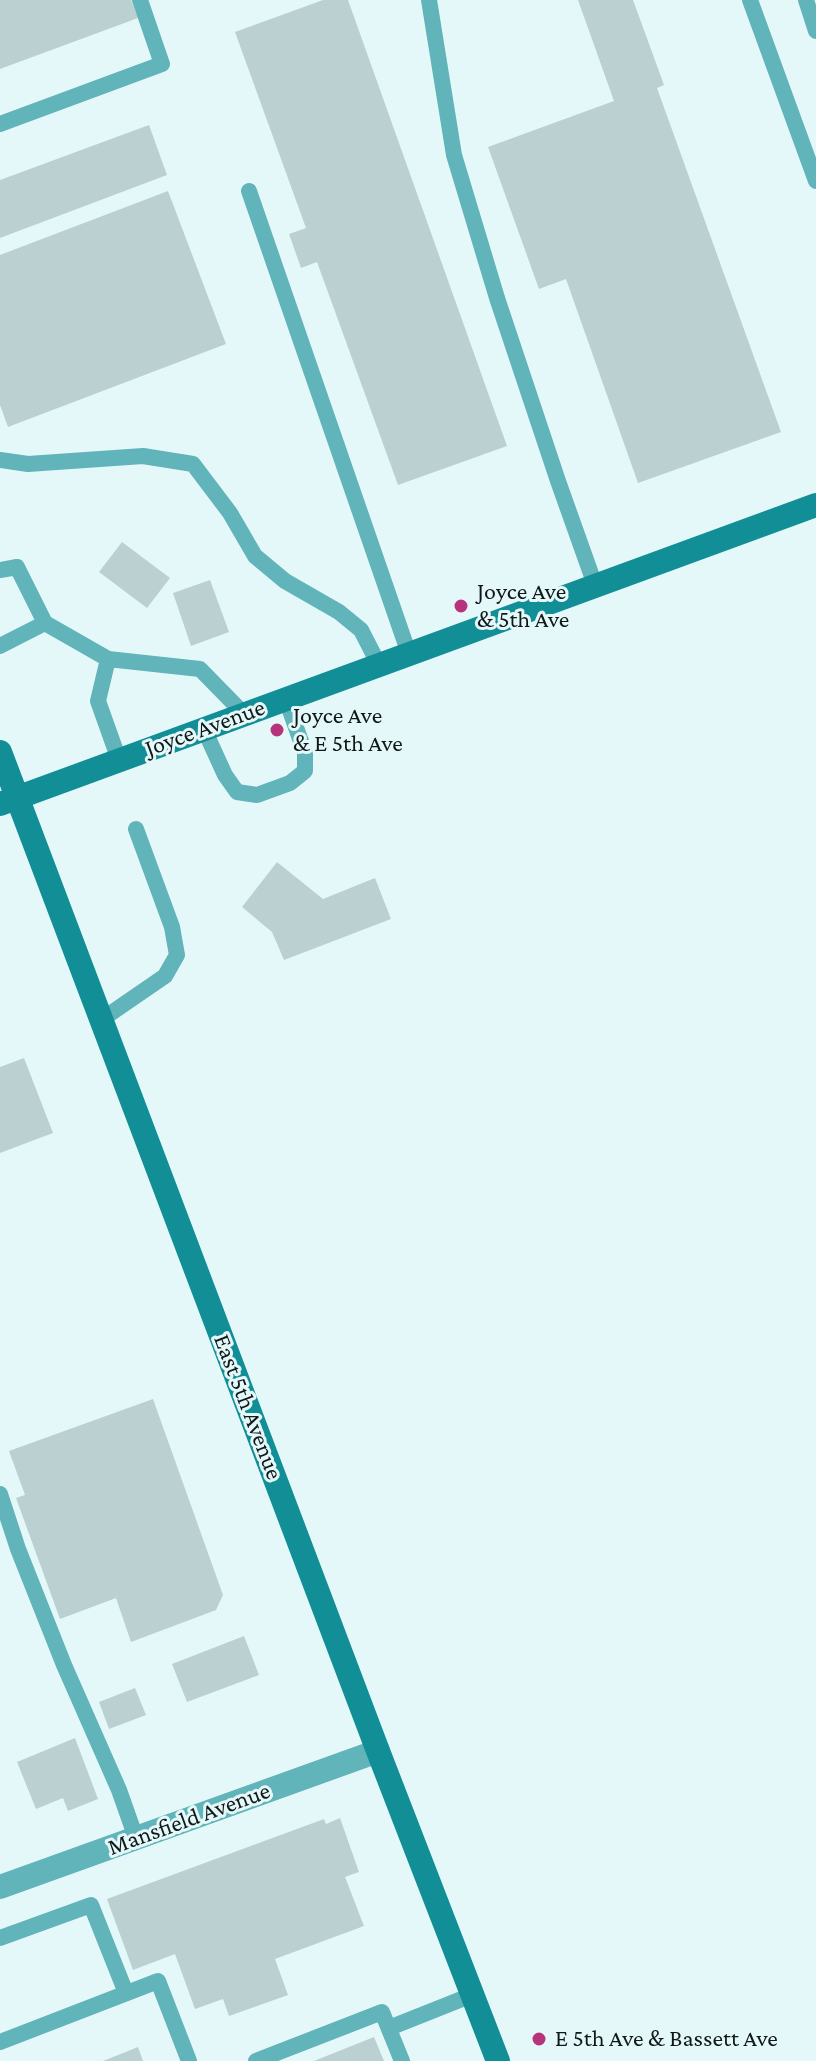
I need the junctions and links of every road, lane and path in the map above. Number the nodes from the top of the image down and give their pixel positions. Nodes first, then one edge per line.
1 (140, 0) edge
2 (429, 0) edge
3 (750, 0) edge
4 (806, 0) edge
5 (816, 31) edge
6 (0, 124) edge
7 (816, 181) edge
8 (249, 191) dead end
9 (0, 460) edge
10 (816, 505) edge
11 (0, 570) edge
12 (595, 585) junction
13 (45, 623) junction
14 (0, 646) edge
15 (409, 654) junction
16 (108, 659) junction
17 (379, 665) junction
18 (286, 699) junction
19 (244, 714) junction
20 (204, 729) junction
21 (0, 752) edge
22 (119, 760) junction
23 (8, 800) edge
24 (136, 829) dead end
25 (101, 1020) junction
26 (0, 1494) edge
27 (378, 1751) junction
28 (136, 1838) junction
29 (0, 1887) edge
30 (0, 1938) edge
31 (126, 1993) junction
32 (472, 1995) junction
33 (389, 2028) junction
34 (0, 2042) edge
35 (189, 2061) edge
36 (256, 2061) edge
37 (402, 2061) edge
38 (498, 2061) edge

1 - 6 lane
2 - 12 lane
3 - 7 lane
4 - 5 lane
8 - 15 lane
9 - 17 lane
10 - 12 main road, Joyce Avenue
11 - 13 lane
12 - 15 main road, Joyce Avenue
13 - 14 lane
13 - 16 lane
15 - 17 main road, Joyce Avenue
16 - 19 lane
16 - 22 lane
17 - 18 main road, Joyce Avenue
18 - 19 main road, Joyce Avenue
18 - 20 lane
19 - 20 main road, Joyce Avenue
20 - 22 main road, Joyce Avenue
21 - 23 main road, East 5th Avenue
22 - 23 main road, Joyce Avenue
23 - 25 main road, East 5th Avenue
24 - 25 lane
25 - 27 main road, East 5th Avenue
26 - 28 lane
27 - 28 street, Mansfield Avenue
27 - 32 main road, East 5th Avenue
28 - 29 street, Mansfield Avenue
30 - 31 lane
31 - 34 lane
31 - 35 lane
32 - 33 lane
32 - 38 main road, East 5th Avenue
33 - 36 lane
33 - 37 lane

